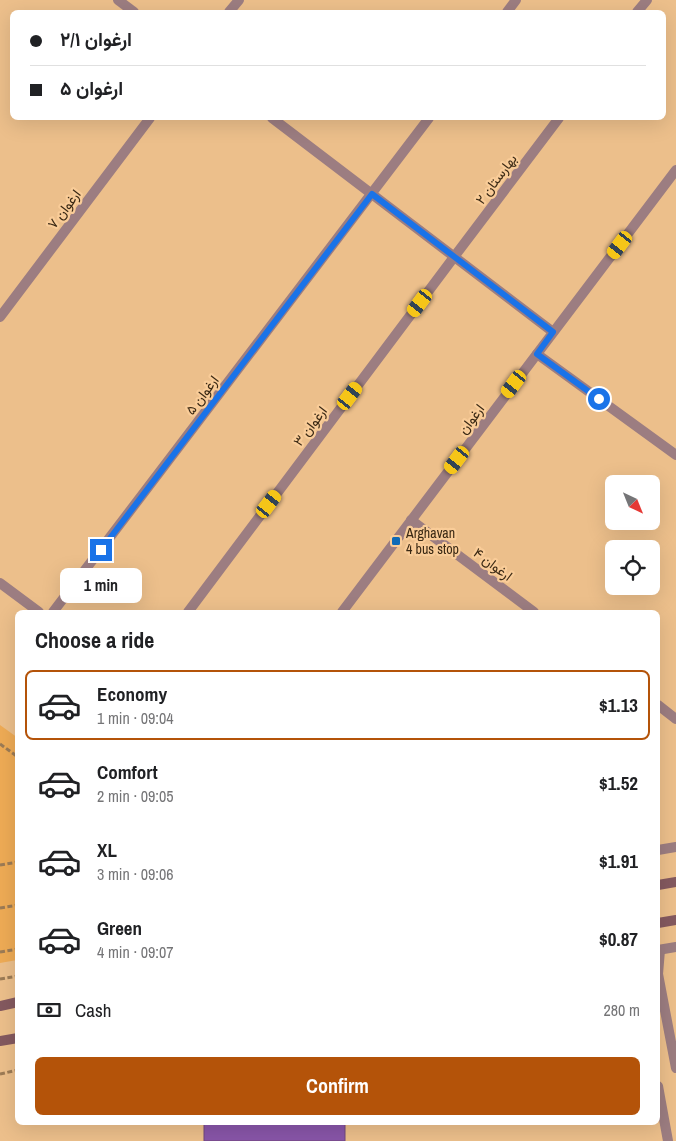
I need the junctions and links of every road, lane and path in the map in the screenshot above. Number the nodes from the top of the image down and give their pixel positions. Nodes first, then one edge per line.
1 (118, 0) edge
2 (239, 0) edge
3 (647, 0) edge
4 (131, 10) edge
5 (231, 10) edge
6 (639, 10) edge
7 (148, 120) edge
8 (275, 120) edge
9 (428, 120) edge
10 (557, 120) edge
11 (676, 171) edge
12 (372, 194) junction
13 (454, 257) junction
14 (0, 317) edge
15 (553, 332) junction
16 (537, 354) junction
17 (676, 455) edge
18 (412, 520) junction
19 (0, 583) edge
20 (36, 610) edge
21 (55, 610) edge
22 (189, 610) edge
23 (344, 610) edge
24 (531, 610) edge
25 (660, 707) edge
26 (676, 719) edge
27 (0, 744) edge
28 (15, 755) edge
29 (676, 847) edge
30 (660, 850) edge
31 (15, 862) edge
32 (0, 865) edge
33 (676, 882) edge
34 (660, 885) edge
35 (15, 906) edge
36 (0, 908) edge
37 (676, 920) edge
38 (660, 923) edge
39 (676, 946) edge
40 (15, 949) edge
41 (660, 950) edge
42 (0, 952) edge
43 (15, 976) edge
44 (0, 979) edge
45 (660, 999) edge
46 (15, 1003) edge
47 (0, 1006) edge
48 (661, 1012) edge
49 (15, 1038) edge
50 (0, 1041) edge
51 (676, 1068) edge
52 (15, 1071) edge
53 (0, 1074) edge
54 (660, 1097) edge
55 (668, 1141) edge

1 - 4 street
2 - 5 street
3 - 6 street
7 - 14 street, ارغوان ۷
8 - 12 street
9 - 12 street, ارغوان ۵
10 - 13 street, بهارستان ۲
11 - 15 street, ارغوان
12 - 13 street
12 - 21 street, ارغوان ۵
13 - 15 street
13 - 22 street, ارغوان ۳
15 - 16 street, ارغوان
16 - 17 street
16 - 18 street, ارغوان
18 - 23 street, ارغوان
18 - 24 street, ارغوان ۴
19 - 20 street
25 - 26 street
27 - 28 path
29 - 30 street
31 - 32 path
33 - 34 main road
35 - 36 path
37 - 38 main road
39 - 41 street
40 - 42 path
43 - 44 path
45 - 48 street
46 - 47 main road
48 - 51 street
49 - 50 main road
52 - 53 path
54 - 55 street

